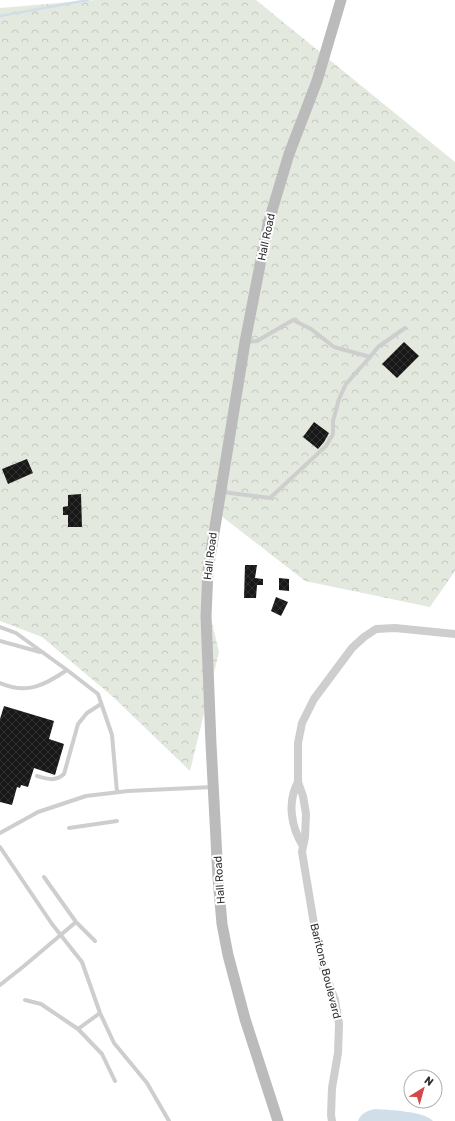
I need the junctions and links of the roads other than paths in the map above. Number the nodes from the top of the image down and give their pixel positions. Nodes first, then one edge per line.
1 (341, 0) edge
2 (405, 328) dead end
3 (245, 342) junction
4 (370, 357) junction
5 (220, 492) junction
6 (0, 627) edge
7 (455, 634) edge
8 (0, 641) edge
9 (44, 653) junction
10 (68, 670) junction
11 (0, 683) edge
12 (101, 704) junction
13 (37, 776) dead end
14 (298, 782) junction
15 (213, 787) junction
16 (117, 792) junction
17 (117, 821) dead end
18 (69, 828) dead end
19 (0, 833) edge
20 (0, 847) edge
21 (302, 849) junction
22 (44, 876) dead end
23 (76, 922) junction
24 (61, 935) junction
25 (95, 941) dead end
26 (0, 983) edge
27 (25, 1000) dead end
28 (100, 1013) junction
29 (78, 1029) junction
30 (115, 1081) dead end
31 (169, 1121) edge
32 (278, 1121) edge
33 (332, 1121) edge

1 - 3 street, Hall Road
2 - 4 lane
3 - 4 lane
3 - 5 street, Hall Road
4 - 5 lane
5 - 15 street, Hall Road
6 - 9 lane
7 - 14 street, Baritone Boulevard
8 - 9 lane
9 - 10 lane
10 - 11 lane
10 - 12 lane
12 - 13 lane
12 - 16 lane
14 - 21 street, Baritone Boulevard
14 - 21 street, Baritone Boulevard
15 - 16 lane
15 - 32 street, Hall Road
16 - 19 lane
17 - 18 lane
20 - 24 lane
21 - 33 street, Baritone Boulevard
22 - 23 lane
23 - 24 lane
23 - 25 lane
24 - 26 lane
24 - 28 lane
27 - 29 lane
28 - 29 lane
28 - 31 lane
29 - 30 lane

